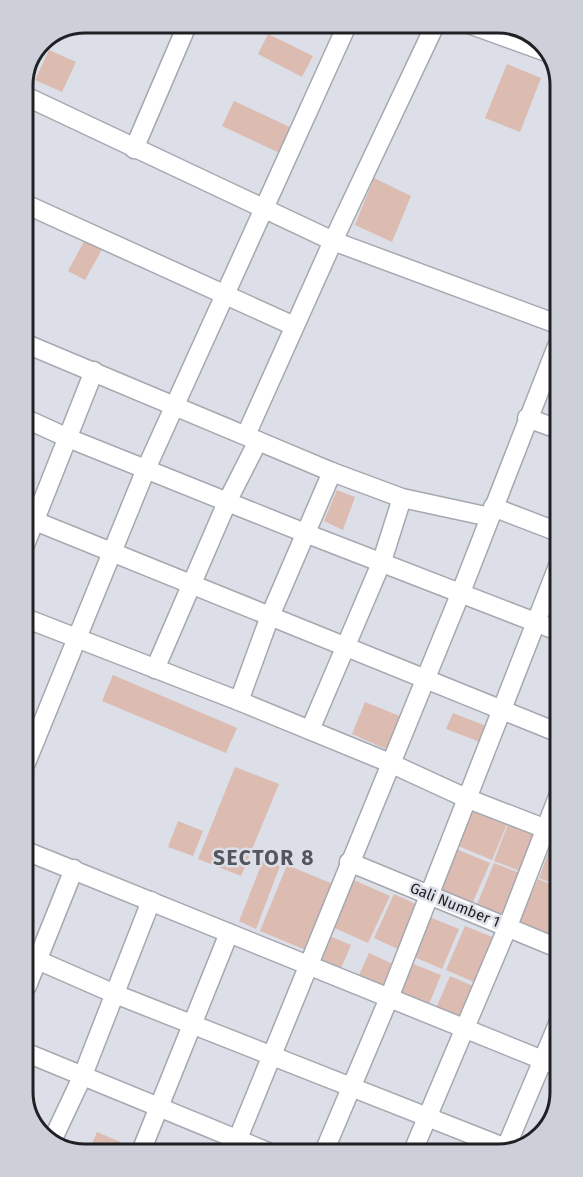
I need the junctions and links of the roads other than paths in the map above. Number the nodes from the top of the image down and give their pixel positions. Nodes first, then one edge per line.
1 (183, 33) edge
2 (343, 33) edge
3 (431, 33) edge
4 (493, 33) edge
5 (533, 47) edge
6 (33, 100) edge
7 (134, 149) junction
8 (33, 208) edge
9 (262, 208) junction
10 (333, 241) junction
11 (224, 294) junction
12 (550, 321) edge
13 (294, 326) junction
14 (33, 346) edge
15 (550, 363) edge
16 (94, 370) junction
17 (174, 406) junction
18 (527, 418) junction
19 (33, 422) edge
20 (550, 426) edge
21 (68, 438) junction
22 (252, 438) junction
23 (146, 469) junction
24 (332, 472) junction
25 (402, 498) junction
26 (228, 500) junction
27 (33, 511) edge
28 (492, 512) junction
29 (33, 521) edge
30 (550, 530) edge
31 (305, 532) junction
32 (114, 552) junction
33 (382, 561) junction
34 (192, 583) junction
35 (550, 584) edge
36 (461, 592) junction
37 (270, 615) junction
38 (33, 621) edge
39 (534, 621) junction
40 (550, 628) edge
41 (77, 637) junction
42 (343, 648) junction
43 (155, 669) junction
44 (426, 679) junction
45 (239, 701) junction
46 (501, 710) junction
47 (33, 729) edge
48 (550, 729) edge
49 (310, 730) junction
50 (390, 763) junction
51 (465, 798) junction
52 (550, 830) edge
53 (550, 835) edge
54 (33, 854) edge
55 (349, 862) junction
56 (74, 869) junction
57 (428, 894) junction
58 (152, 901) junction
59 (508, 926) junction
60 (230, 933) junction
61 (550, 945) edge
62 (33, 955) edge
63 (33, 957) edge
64 (309, 966) junction
65 (116, 994) junction
66 (389, 998) junction
67 (191, 1023) junction
68 (464, 1030) junction
69 (550, 1041) edge
70 (33, 1055) edge
71 (273, 1056) junction
72 (542, 1059) junction
73 (550, 1063) edge
74 (82, 1075) junction
75 (352, 1087) junction
76 (159, 1108) junction
77 (428, 1118) junction
78 (55, 1134) edge
79 (511, 1142) edge
80 (144, 1144) edge
81 (229, 1144) edge
82 (236, 1144) edge
83 (327, 1144) edge
84 (416, 1144) edge
85 (495, 1144) edge

1 - 7 street
2 - 9 street
3 - 10 street
4 - 5 street
6 - 7 street
7 - 9 street
8 - 11 street
9 - 10 street
9 - 11 street
10 - 12 street
10 - 13 street
11 - 13 street
11 - 17 street
13 - 22 street
14 - 16 street
15 - 18 street
16 - 17 street
16 - 21 street
17 - 22 street
17 - 23 street
18 - 20 street
18 - 28 street
19 - 21 street
21 - 23 street
21 - 27 street
22 - 24 street
22 - 26 street
23 - 26 street
23 - 32 street
24 - 25 street
24 - 31 street
25 - 28 street
25 - 33 street
26 - 31 street
26 - 34 street
28 - 30 street
28 - 36 street
29 - 32 street
31 - 33 street
31 - 37 street
32 - 34 street
32 - 41 street
33 - 36 street
33 - 42 street
34 - 37 street
34 - 43 street
35 - 39 street
36 - 39 street
36 - 44 street
37 - 42 street
37 - 45 street
38 - 41 street
39 - 40 street
39 - 46 street
41 - 43 street
41 - 47 street
42 - 44 street
42 - 49 street
43 - 45 street
44 - 46 street
44 - 50 street
45 - 49 street
46 - 48 street
46 - 51 street
49 - 50 street
50 - 51 street
50 - 55 street
51 - 52 street
51 - 57 street
53 - 59 street
54 - 56 street
55 - 57 street, Gali Number 1
55 - 64 street
56 - 58 street
56 - 62 street
57 - 59 street, Gali Number 1
57 - 66 street
58 - 60 street
58 - 65 street
59 - 61 street, Gali Number 1
59 - 68 street
60 - 64 street
60 - 67 street
63 - 65 street
64 - 66 street
64 - 71 street
65 - 67 street
65 - 74 street
66 - 68 street
66 - 75 street
67 - 71 street
67 - 76 street
68 - 72 street
68 - 77 street
69 - 72 street
70 - 74 street
71 - 75 street
71 - 82 street
72 - 73 street
72 - 79 street
74 - 76 street
74 - 78 street
75 - 77 street
75 - 83 street
76 - 80 street
76 - 81 street
77 - 84 street
77 - 85 street

